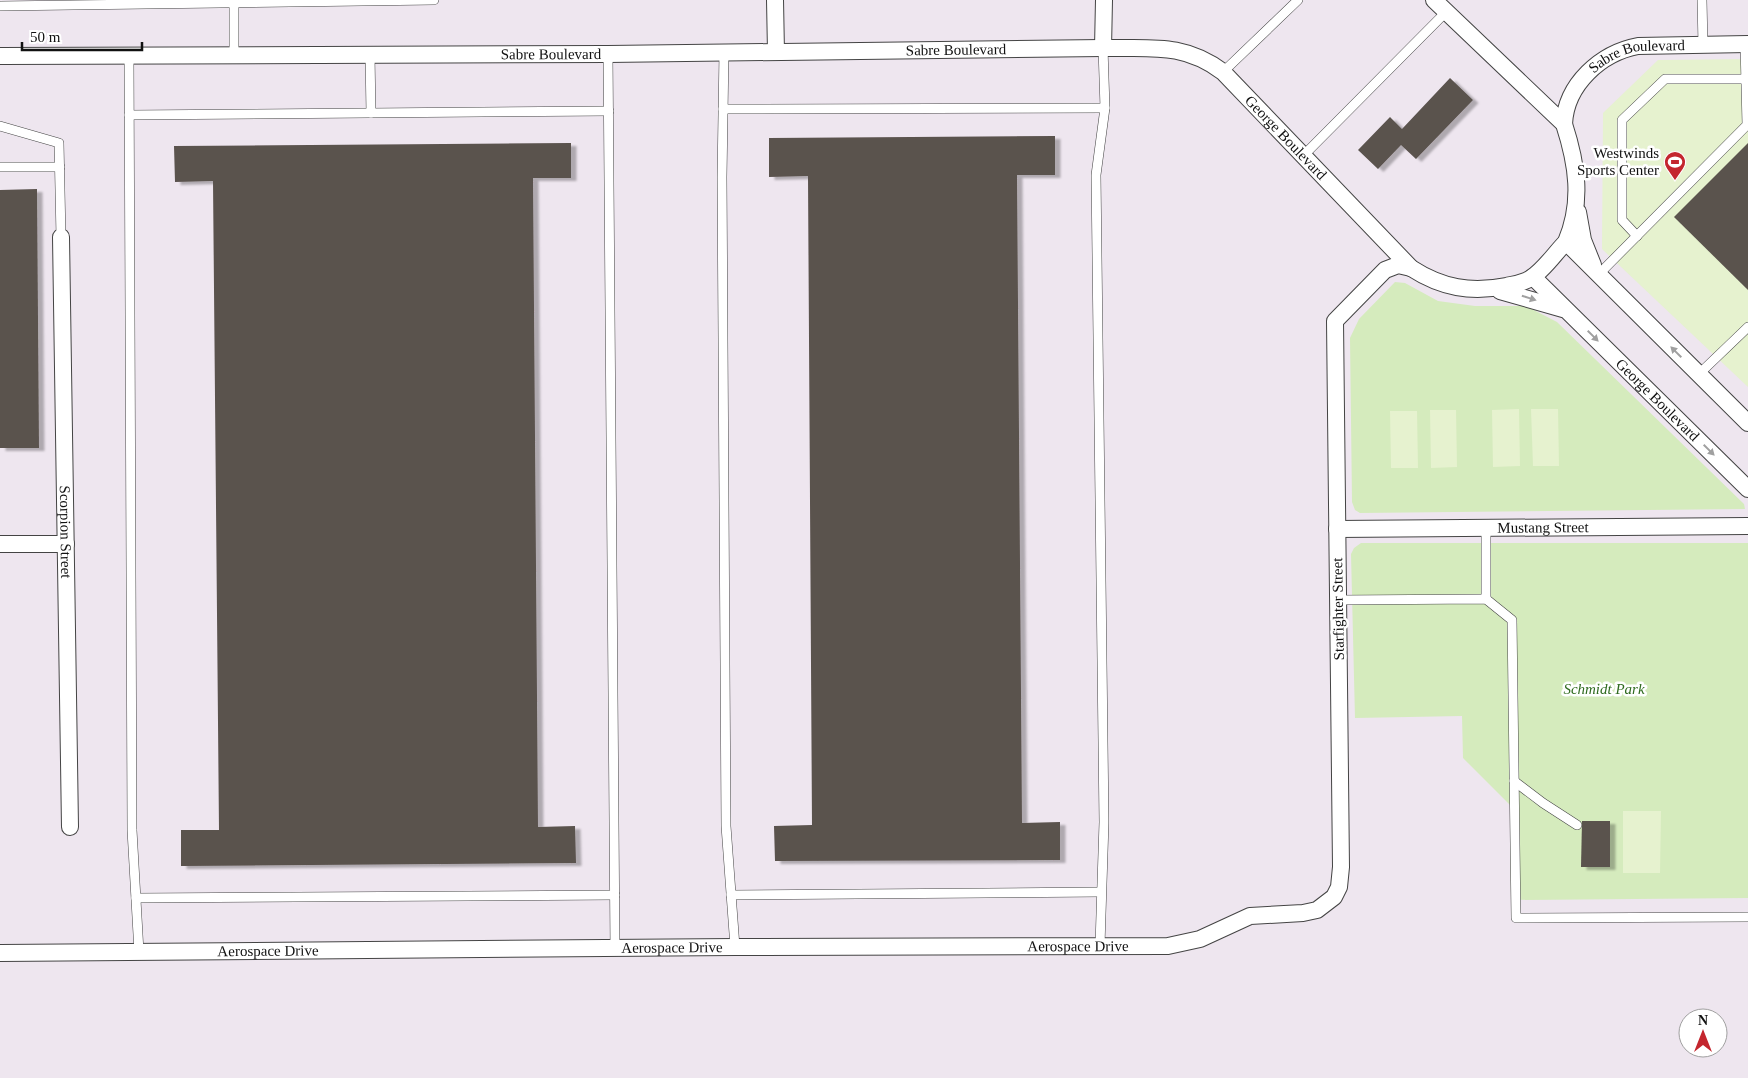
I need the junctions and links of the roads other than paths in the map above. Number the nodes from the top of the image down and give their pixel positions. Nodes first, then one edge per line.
1 (434, 0) edge
2 (776, 0) edge
3 (1104, 0) edge
4 (1298, 0) edge
5 (1434, 0) edge
6 (1702, 0) edge
7 (234, 3) junction
8 (0, 6) edge
9 (1446, 6) edge
10 (1746, 44) edge
11 (1702, 45) junction
12 (1103, 48) junction
13 (724, 52) junction
14 (776, 52) junction
15 (370, 54) junction
16 (608, 54) junction
17 (234, 55) junction
18 (0, 56) edge
19 (128, 56) junction
20 (1223, 72) junction
21 (1746, 79) junction
22 (1104, 108) junction
23 (723, 109) junction
24 (609, 111) junction
25 (371, 113) junction
26 (129, 115) junction
27 (1564, 124) junction
28 (0, 126) edge
29 (1304, 155) junction
30 (0, 167) edge
31 (60, 167) junction
32 (1577, 205) junction
33 (1637, 236) junction
34 (61, 237) joint
35 (1566, 242) junction
36 (1412, 268) junction
37 (1599, 274) junction
38 (1533, 277) junction
39 (1490, 289) junction
40 (1568, 311) junction
41 (1748, 327) edge
42 (1699, 374) junction
43 (1748, 423) edge
44 (1748, 489) edge
45 (1748, 526) edge
46 (1486, 528) junction
47 (1337, 529) junction
48 (0, 544) edge
49 (66, 544) junction
50 (1486, 599) junction
51 (1338, 600) junction
52 (1514, 781) junction
53 (1577, 825) dead end
54 (70, 827) dead end
55 (1102, 892) junction
56 (615, 895) junction
57 (731, 895) junction
58 (1334, 897) joint
59 (136, 898) junction
60 (1748, 917) edge
61 (735, 946) junction
62 (1100, 946) junction
63 (615, 949) junction
64 (139, 952) junction
65 (0, 953) edge

1 - 7 lane
2 - 14 street
3 - 12 street
4 - 20 lane
5 - 9 street
6 - 11 lane
7 - 8 lane
7 - 17 lane
9 - 27 street
9 - 29 lane
10 - 11 street, Sabre Boulevard
10 - 21 lane
11 - 27 street, Sabre Boulevard
12 - 14 street, Sabre Boulevard
12 - 20 street, George Boulevard
12 - 22 lane
13 - 14 street, Sabre Boulevard
13 - 16 street, Sabre Boulevard
13 - 23 lane
15 - 16 street, Sabre Boulevard
15 - 17 street, Sabre Boulevard
15 - 25 lane
16 - 24 lane
17 - 19 street, Sabre Boulevard
18 - 19 street, Sabre Boulevard
19 - 26 lane
20 - 29 street, George Boulevard
21 - 33 lane
21 - 33 lane
22 - 23 lane
22 - 55 lane
23 - 57 lane
24 - 25 lane
24 - 56 lane
25 - 26 lane
26 - 59 lane
27 - 32 street, George Boulevard
28 - 31 lane
29 - 36 street, George Boulevard
30 - 31 lane
31 - 34 lane
32 - 35 street, George Boulevard
32 - 37 street, George Boulevard
33 - 37 lane
34 - 49 street, Scorpion Street
35 - 37 street, George Boulevard
35 - 38 street, George Boulevard
36 - 39 street, George Boulevard
36 - 47 street, Starfighter Street
42 -> 37 street, George Boulevard
38 - 39 street, George Boulevard
38 - 40 street, George Boulevard
39 -> 40 street, George Boulevard
40 -> 44 street, George Boulevard
41 - 42 lane
42 - 43 street, George Boulevard
45 - 46 street, Mustang Street
46 - 47 street, Mustang Street
46 - 50 lane
47 - 51 street, Starfighter Street
48 - 49 street
49 - 54 street, Scorpion Street
50 - 51 lane
50 - 52 lane
51 - 58 street, Starfighter Street
52 - 53 lane
52 - 60 lane
55 - 57 lane
55 - 62 lane
56 - 59 lane
56 - 63 lane
57 - 61 lane
58 - 62 street, Aerospace Drive
59 - 64 lane
61 - 62 street, Aerospace Drive
61 - 63 street, Aerospace Drive
63 - 64 street, Aerospace Drive
64 - 65 street, Aerospace Drive

